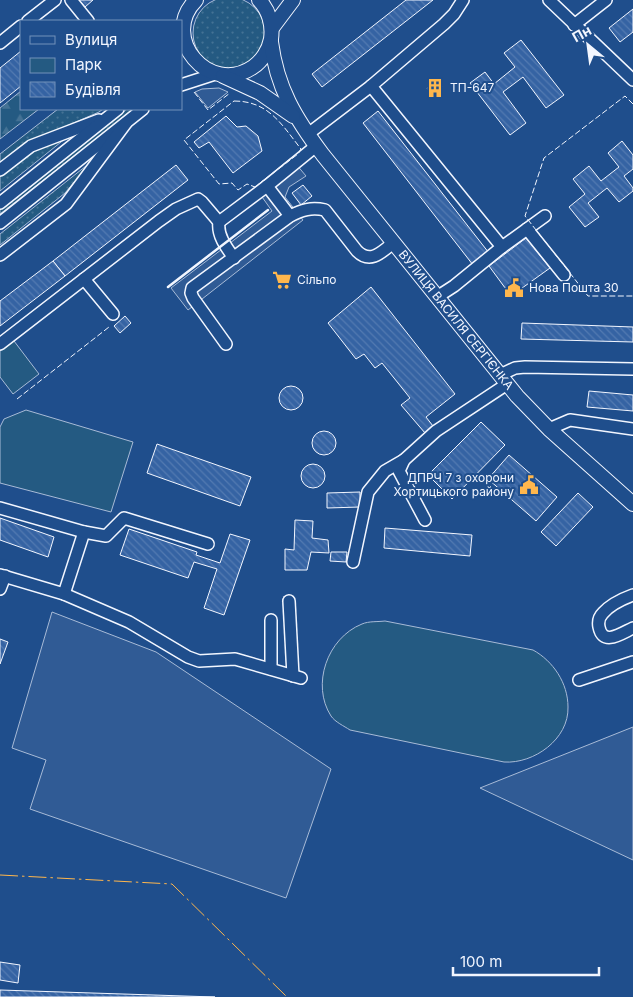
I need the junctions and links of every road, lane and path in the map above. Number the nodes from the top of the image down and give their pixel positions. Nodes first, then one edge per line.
1 (55, 0) edge
2 (71, 0) edge
3 (182, 0) edge
4 (196, 0) edge
5 (259, 0) edge
6 (293, 0) edge
7 (463, 0) edge
8 (549, 0) edge
9 (606, 0) edge
10 (29, 20) edge
11 (87, 20) edge
12 (574, 24) junction
13 (20, 27) edge
14 (183, 27) edge
15 (271, 35) junction
16 (0, 43) edge
17 (218, 74) junction
18 (632, 78) edge
19 (182, 85) edge
20 (371, 86) junction
21 (142, 110) edge
22 (114, 112) edge
23 (297, 119) junction
24 (126, 123) junction
25 (312, 140) junction
26 (0, 170) edge
27 (267, 186) junction
28 (0, 203) edge
29 (290, 216) junction
30 (545, 216) dead end
31 (219, 222) junction
32 (0, 223) edge
33 (527, 229) junction
34 (393, 243) junction
35 (502, 247) junction
36 (0, 254) edge
37 (234, 258) junction
38 (564, 274) dead end
39 (84, 280) junction
40 (437, 297) junction
41 (113, 314) dead end
42 (0, 344) edge
43 (226, 344) dead end
44 (633, 369) edge
45 (504, 380) junction
46 (549, 429) junction
47 (633, 429) edge
48 (404, 460) junction
49 (633, 504) edge
50 (0, 508) edge
51 (425, 520) dead end
52 (84, 532) junction
53 (208, 544) dead end
54 (353, 562) dead end
55 (2, 575) edge
56 (0, 589) edge
57 (64, 594) junction
58 (633, 595) edge
59 (289, 601) dead end
60 (271, 620) dead end
61 (633, 628) edge
62 (633, 662) edge
63 (271, 670) junction
64 (579, 680) dead end

1 - 10 street
2 - 11 street
3 - 14 main road
4 - 14 main road
5 - 15 main road, ВУЛИЦЯ ВАСИЛЯ СЕРГІЄНКА
6 - 15 main road
7 - 20 street
8 - 12 street
9 - 12 street
12 - 18 street
13 - 16 street
14 - 17 main road, ВУЛИЦЯ ВАСИЛЯ СЕРГІЄНКА
15 - 17 main road
15 - 23 main road, ВУЛИЦЯ ВАСИЛЯ СЕРГІЄНКА
17 - 19 street
17 - 23 main road, ВУЛИЦЯ ВАСИЛЯ СЕРГІЄНКА
20 - 25 street
20 - 35 street
21 - 24 street
22 - 26 street
22 - 28 street
23 - 25 main road, ВУЛИЦЯ ВАСИЛЯ СЕРГІЄНКА
24 - 32 street
24 - 36 street
25 - 27 street
25 - 34 main road, ВУЛИЦЯ ВАСИЛЯ СЕРГІЄНКА
27 - 29 street
27 - 31 street
29 - 34 street
29 - 37 street
30 - 33 street
31 - 37 street
31 - 39 street
33 - 35 street
33 - 38 street
34 - 40 main road, ВУЛИЦЯ ВАСИЛЯ СЕРГІЄНКА
35 - 40 street
37 - 43 street
39 - 41 street
39 - 42 street
40 - 45 main road, ВУЛИЦЯ ВАСИЛЯ СЕРГІЄНКА
44 - 45 street
45 - 46 main road, ВУЛИЦЯ ВАСИЛЯ СЕРГІЄНКА
45 - 48 street
46 - 47 street
46 - 49 main road, ВУЛИЦЯ ВАСИЛЯ СЕРГІЄНКА
48 - 51 street
48 - 54 street
50 - 52 street
52 - 53 street
52 - 57 street
55 - 56 street
55 - 57 street
57 - 63 street
58 - 61 street
59 - 63 street
60 - 63 street
62 - 64 street

